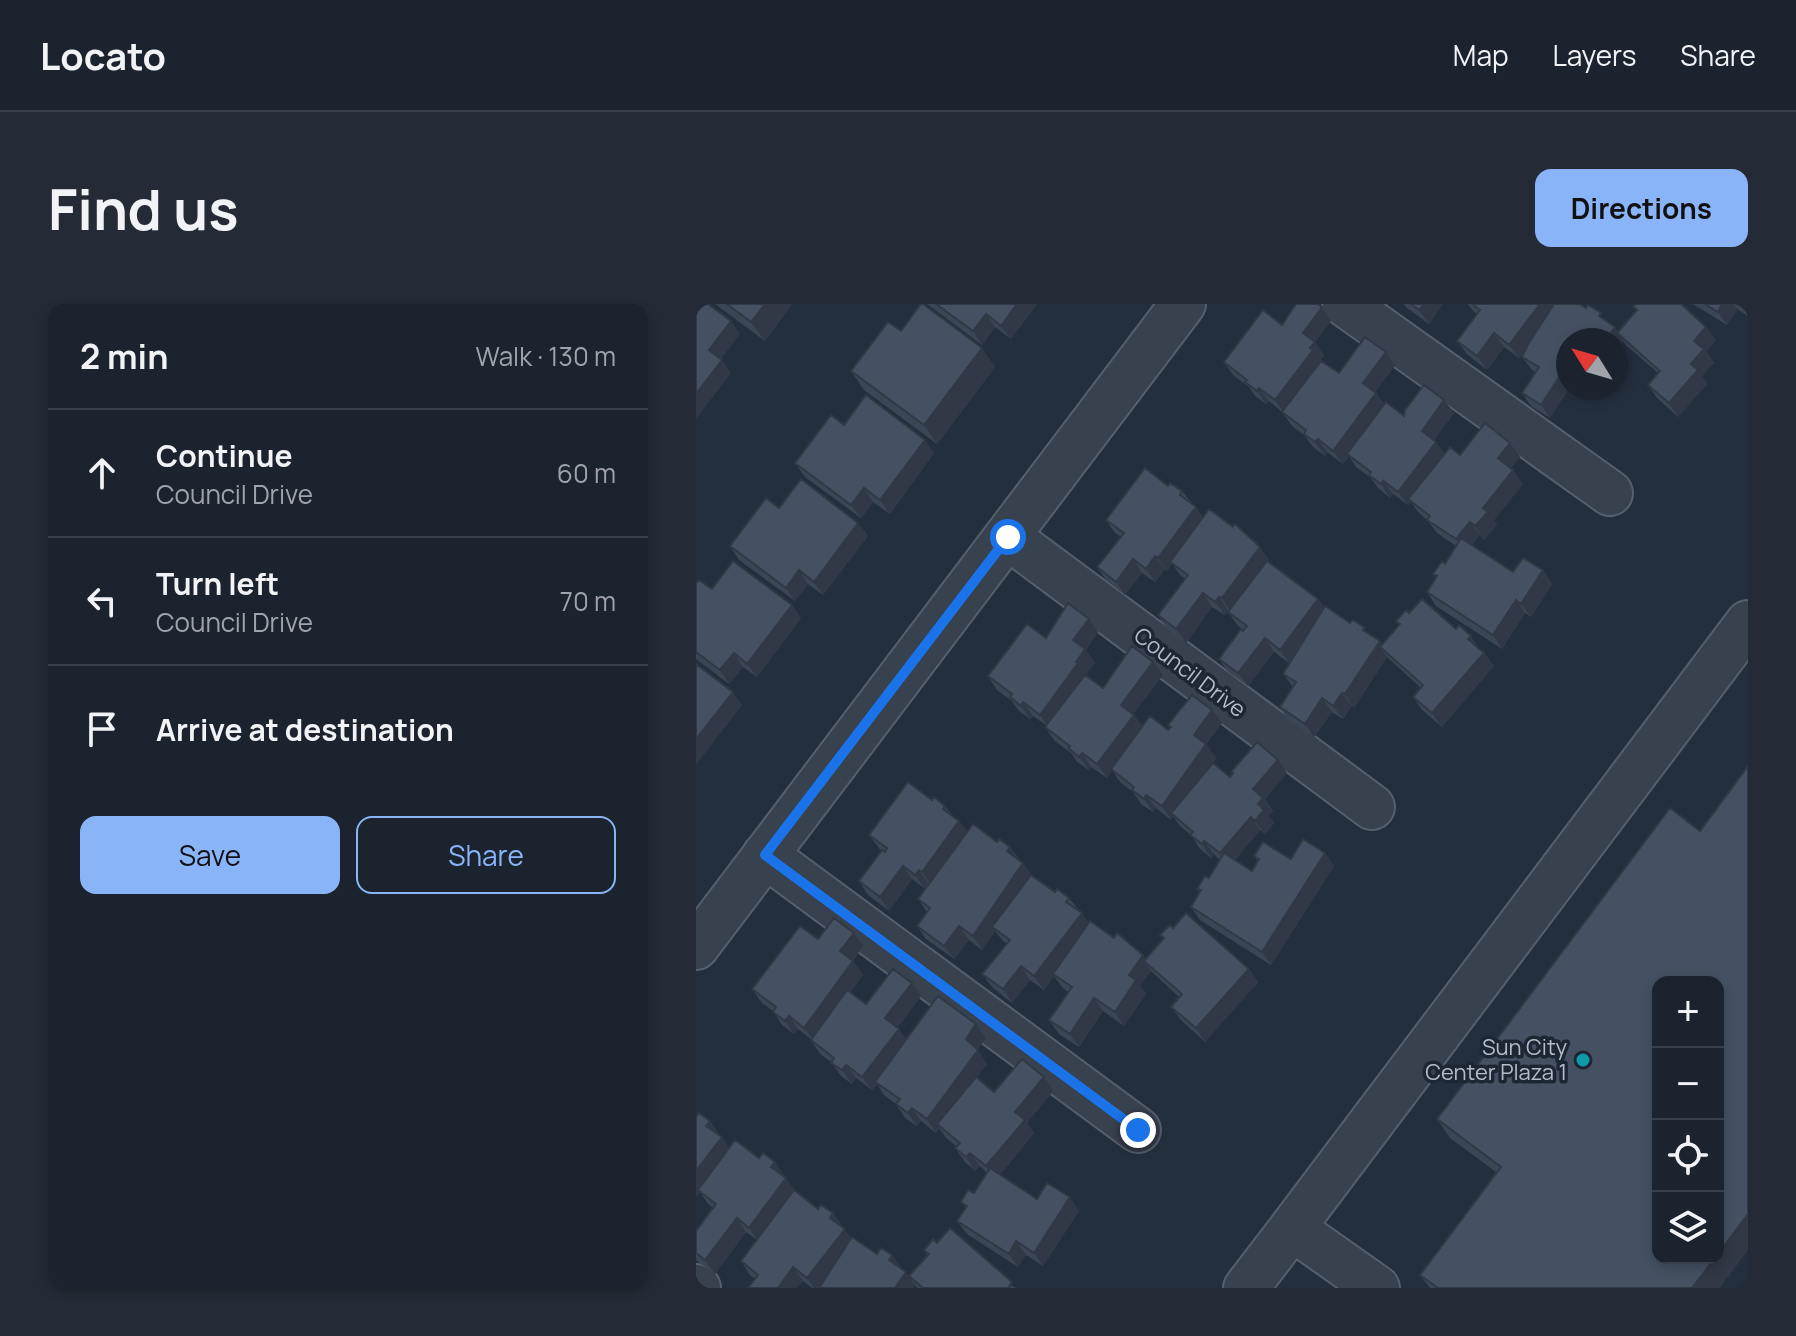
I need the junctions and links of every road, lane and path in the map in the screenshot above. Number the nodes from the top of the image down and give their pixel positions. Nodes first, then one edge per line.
1 (1183, 304) edge
2 (1345, 304) edge
3 (1610, 493) dead end
4 (1008, 537) junction
5 (1748, 623) edge
6 (1372, 807) dead end
7 (765, 855) junction
8 (696, 947) edge
9 (1138, 1130) dead end
10 (1292, 1228) junction
11 (1246, 1288) edge
12 (1377, 1288) edge

1 - 4 street
2 - 3 street
4 - 6 street, Council Drive
4 - 7 street
5 - 10 street
7 - 8 street
7 - 9 street
10 - 11 street
10 - 12 street

